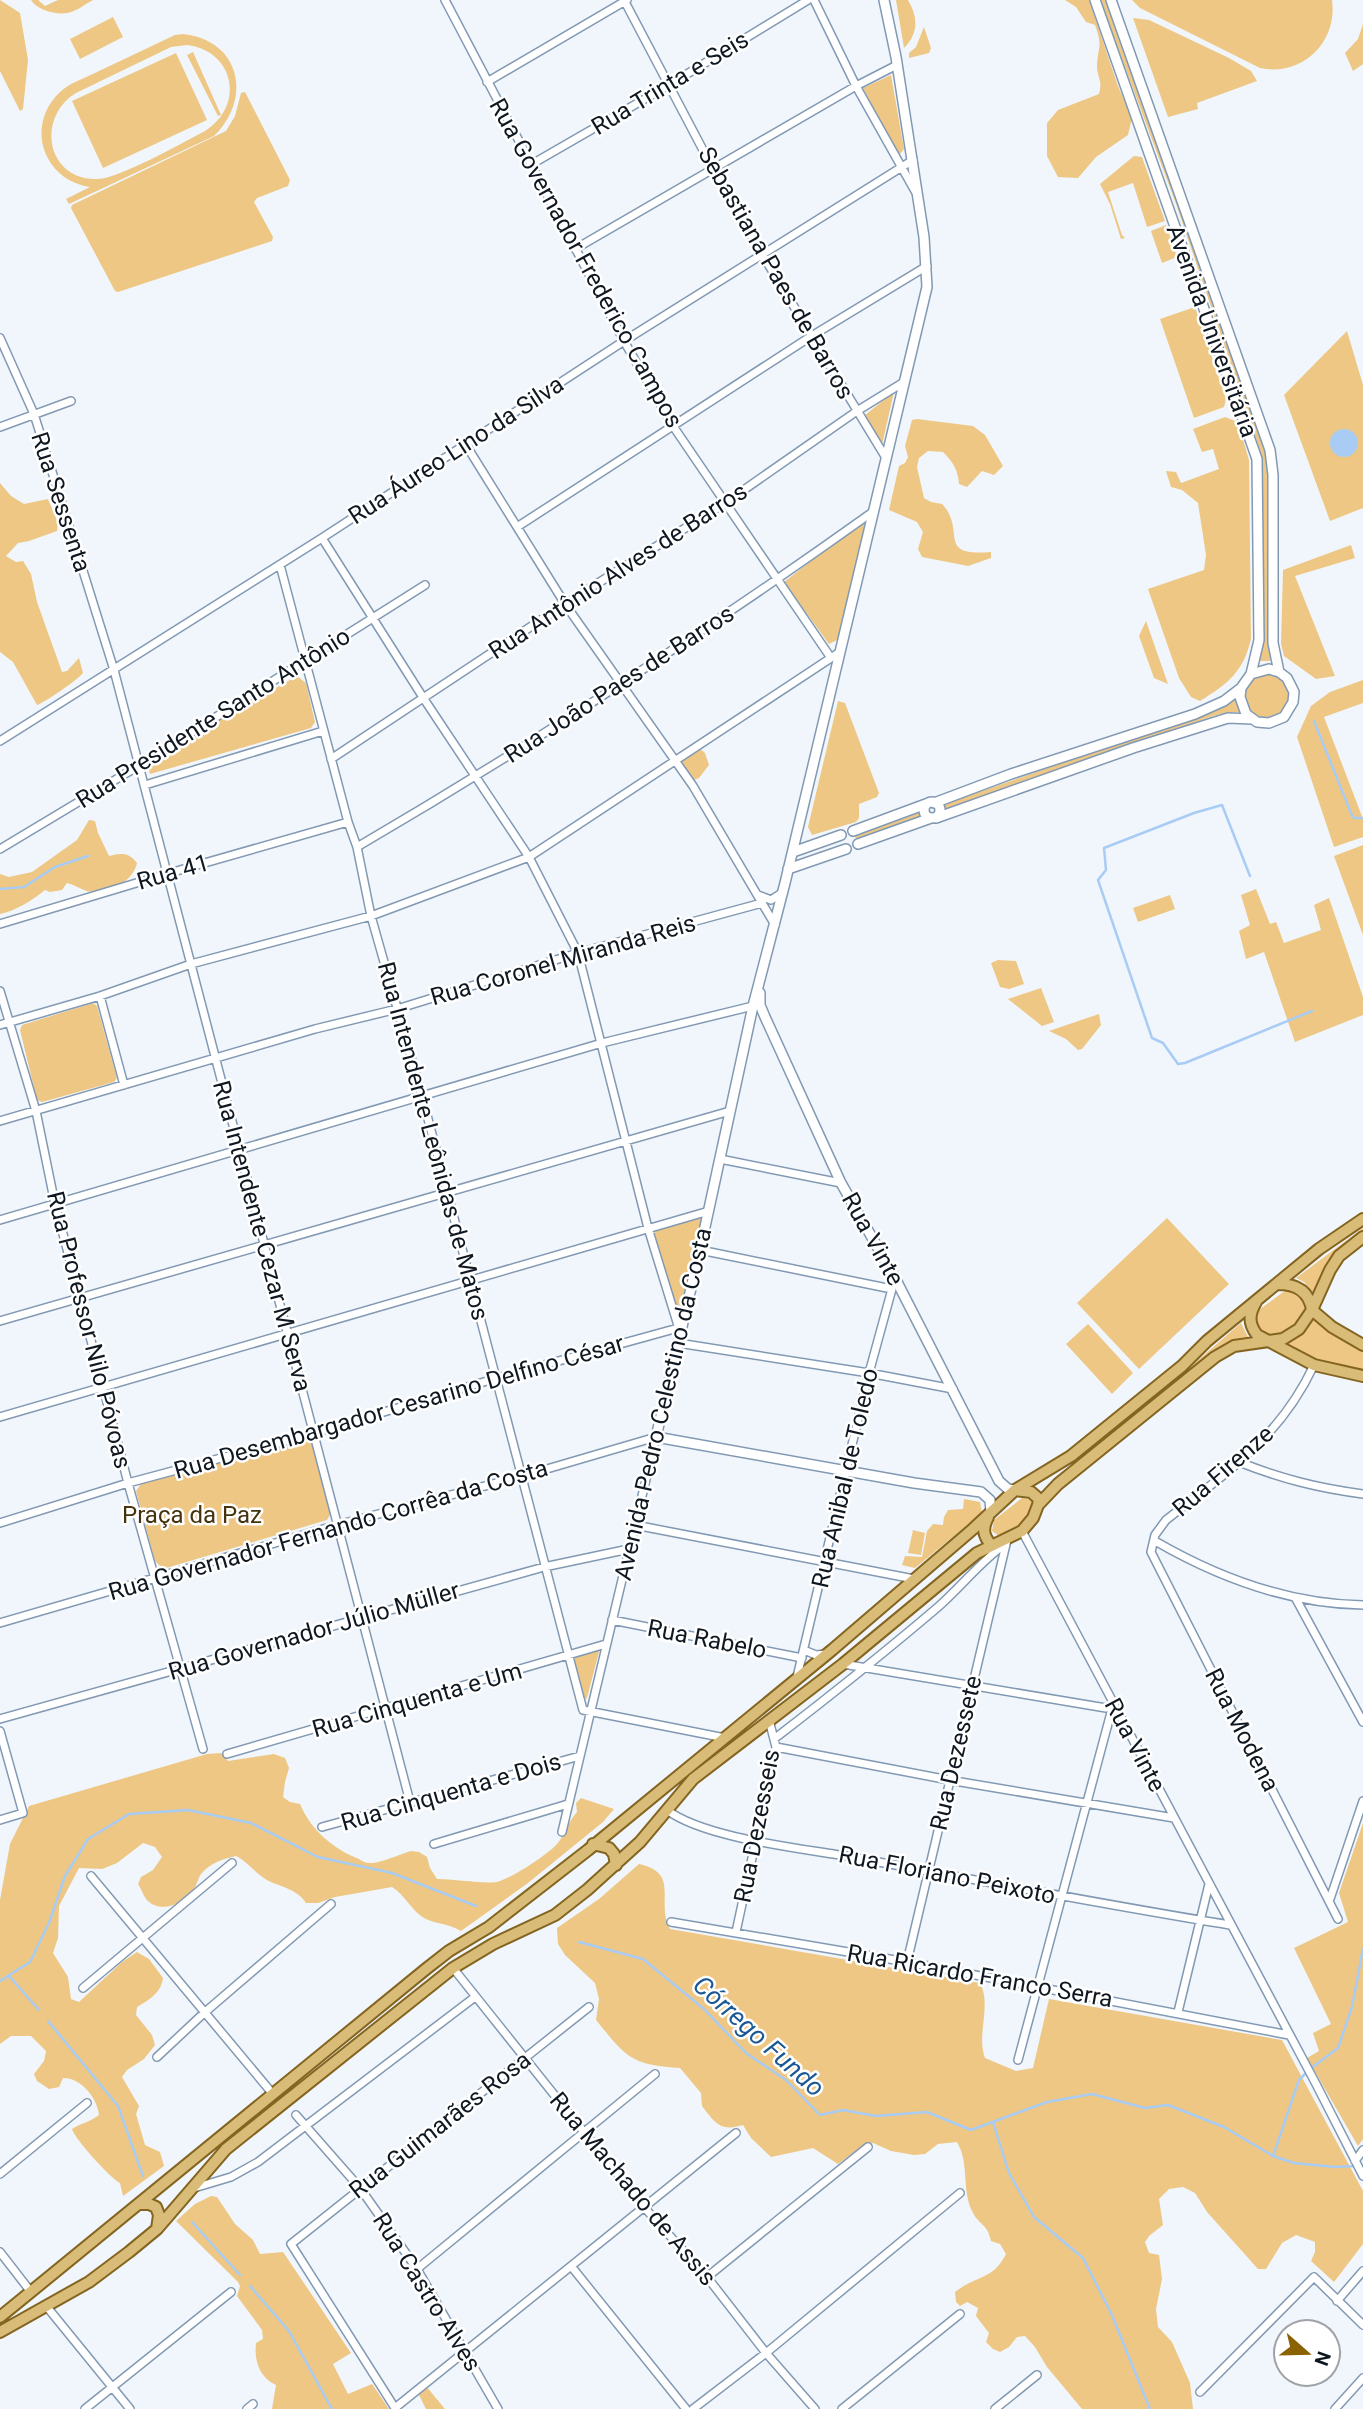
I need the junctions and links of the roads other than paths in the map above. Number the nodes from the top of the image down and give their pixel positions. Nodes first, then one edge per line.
1 (445, 0) edge
2 (808, 0) edge
3 (814, 0) edge
4 (884, 0) edge
5 (1095, 0) edge
6 (1111, 0) edge
7 (625, 1) edge
8 (897, 65) junction
9 (487, 82) junction
10 (669, 85) junction
11 (856, 86) junction
12 (913, 160) junction
13 (532, 164) junction
14 (901, 167) junction
15 (713, 169) junction
16 (918, 196) junction
17 (575, 249) junction
18 (762, 254) junction
19 (927, 266) junction
20 (810, 337) junction
21 (0, 338) edge
22 (624, 341) junction
23 (904, 382) junction
24 (71, 401) dead end
25 (857, 411) junction
26 (34, 415) junction
27 (673, 426) junction
28 (0, 427) edge
29 (466, 445) junction
30 (886, 458) junction
31 (725, 503) junction
32 (874, 510) junction
33 (517, 527) junction
34 (322, 538) junction
35 (280, 565) junction
36 (777, 580) junction
37 (425, 585) dead end
38 (565, 604) junction
39 (373, 620) junction
40 (836, 655) junction
41 (306, 661) junction
42 (114, 670) junction
43 (1279, 672) junction
44 (1251, 674) junction
45 (623, 684) junction
46 (1241, 688) junction
47 (424, 699) junction
48 (1253, 719) junction
49 (323, 731) junction
50 (0, 741) edge
51 (331, 759) junction
52 (674, 761) junction
53 (140, 765) junction
54 (476, 777) junction
55 (145, 785) junction
56 (930, 804) junction
57 (933, 818) junction
58 (348, 822) junction
59 (853, 831) dead end
60 (841, 835) dead end
61 (858, 844) dead end
62 (357, 847) junction
63 (0, 849) edge
64 (846, 849) dead end
65 (793, 852) junction
66 (529, 857) junction
67 (788, 869) junction
68 (167, 873) junction
69 (783, 892) junction
70 (758, 895) junction
71 (762, 903) junction
72 (371, 916) junction
73 (0, 924) edge
74 (775, 925) junction
75 (578, 953) junction
76 (191, 964) junction
77 (761, 974) junction
78 (0, 991) edge
79 (100, 996) junction
80 (753, 1006) junction
81 (397, 1009) junction
82 (9, 1022) junction
83 (0, 1025) edge
84 (602, 1043) junction
85 (216, 1057) junction
86 (124, 1085) junction
87 (422, 1096) junction
88 (36, 1111) junction
89 (730, 1111) junction
90 (0, 1121) edge
91 (628, 1141) junction
92 (239, 1149) junction
93 (720, 1160) junction
94 (841, 1183) junction
95 (447, 1191) junction
96 (55, 1203) junction
97 (709, 1211) junction
98 (1363, 1219) edge
99 (0, 1220) edge
100 (648, 1228) junction
101 (1363, 1237) edge
102 (265, 1245) junction
103 (700, 1250) junction
104 (895, 1278) junction
105 (471, 1280) junction
106 (1278, 1284) junction
107 (892, 1290) junction
108 (80, 1298) junction
109 (1258, 1298) junction
110 (1312, 1310) junction
111 (0, 1321) edge
112 (679, 1330) junction
113 (288, 1333) junction
114 (1268, 1341) junction
115 (678, 1343) junction
116 (1363, 1346) edge
117 (1314, 1365) junction
118 (869, 1373) junction
119 (1363, 1376) edge
120 (497, 1378) junction
121 (104, 1387) junction
122 (953, 1389) junction
123 (0, 1417) edge
124 (314, 1433) junction
125 (656, 1437) junction
126 (1239, 1462) junction
127 (846, 1471) junction
128 (523, 1476) junction
129 (128, 1483) junction
130 (1015, 1490) junction
131 (1363, 1493) edge
132 (1038, 1505) junction
133 (991, 1512) junction
134 (0, 1523) edge
135 (337, 1525) junction
136 (635, 1525) junction
137 (1022, 1531) junction
138 (1154, 1541) junction
139 (1006, 1542) junction
140 (991, 1545) junction
141 (629, 1549) junction
142 (825, 1563) junction
143 (544, 1567) junction
144 (155, 1577) junction
145 (914, 1579) junction
146 (1296, 1599) junction
147 (1363, 1605) edge
148 (362, 1617) junction
149 (612, 1620) junction
150 (0, 1623) edge
151 (606, 1644) junction
152 (803, 1654) junction
153 (826, 1654) junction
154 (568, 1657) junction
155 (843, 1664) junction
156 (867, 1668) junction
157 (180, 1669) junction
158 (797, 1677) junction
159 (971, 1686) junction
160 (1113, 1705) junction
161 (386, 1710) junction
162 (590, 1712) junction
163 (0, 1719) edge
164 (769, 1720) junction
165 (1363, 1723) edge
166 (0, 1731) edge
167 (725, 1738) junction
168 (775, 1743) junction
169 (203, 1749) dead end
170 (227, 1754) dead end
171 (580, 1756) junction
172 (949, 1780) junction
173 (1363, 1801) edge
174 (410, 1802) junction
175 (1087, 1803) junction
176 (569, 1804) junction
177 (667, 1810) junction
178 (1174, 1818) junction
179 (0, 1820) edge
180 (322, 1827) dead end
181 (562, 1832) dead end
182 (755, 1840) junction
183 (433, 1844) dead end
184 (593, 1844) junction
185 (232, 1863) dead end
186 (616, 1865) junction
187 (928, 1871) junction
188 (91, 1876) dead end
189 (1209, 1884) junction
190 (1061, 1897) junction
191 (1330, 1899) junction
192 (331, 1904) dead end
193 (1338, 1919) dead end
194 (1200, 1920) junction
195 (671, 1922) dead end
196 (1230, 1925) junction
197 (736, 1932) junction
198 (142, 1939) junction
199 (906, 1962) junction
200 (453, 1968) junction
201 (1037, 1987) junction
202 (83, 1988) dead end
203 (475, 1997) junction
204 (589, 2007) dead end
205 (204, 2012) junction
206 (1178, 2012) junction
207 (1289, 2035) junction
208 (156, 2057) dead end
209 (524, 2059) junction
210 (1018, 2060) dead end
211 (655, 2074) dead end
212 (272, 2093) junction
213 (87, 2103) dead end
214 (296, 2115) dead end
215 (306, 2126) junction
216 (585, 2131) junction
217 (736, 2133) dead end
218 (867, 2147) dead end
219 (1363, 2150) edge
220 (1356, 2162) junction
221 (0, 2174) edge
222 (1363, 2176) edge
223 (192, 2188) junction
224 (360, 2188) junction
225 (960, 2193) dead end
226 (139, 2204) junction
227 (643, 2206) junction
228 (157, 2229) junction
229 (0, 2252) edge
230 (571, 2266) junction
231 (417, 2269) junction
232 (1363, 2271) edge
233 (707, 2277) junction
234 (31, 2292) junction
235 (231, 2292) dead end
236 (1337, 2301) junction
237 (47, 2307) junction
238 (960, 2315) dead end
239 (0, 2317) edge
240 (1363, 2325) edge
241 (0, 2332) edge
242 (466, 2350) junction
243 (766, 2353) junction
244 (1037, 2375) dead end
245 (1363, 2378) edge
246 (113, 2386) junction
247 (1200, 2392) dead end
248 (395, 2408) edge
249 (85, 2409) edge
250 (130, 2409) edge
251 (498, 2409) edge
252 (686, 2409) edge
253 (693, 2409) edge
254 (815, 2409) edge
255 (842, 2409) edge
256 (995, 2409) edge
257 (1335, 2409) edge

1 - 9 street, Rua Governador Frederico Campos
2 - 10 street, Rua Trinta e Seis
3 - 11 street
4 - 8 street, Avenida Pedro Celestino da Costa
5 - 44 street, Avenida Universitária
6 - 43 street, Avenida Universitária
7 - 9 street
7 - 10 street, Sebastiana Paes de Barros
8 - 11 street
8 - 12 street, Avenida Pedro Celestino da Costa
9 - 13 street, Rua Governador Frederico Campos
10 - 13 street, Rua Trinta e Seis
10 - 15 street, Sebastiana Paes de Barros
11 - 14 street
11 - 15 street
12 - 14 street, Rua Áureo Lino da Silva
12 - 16 street, Avenida Pedro Celestino da Costa
13 - 17 street, Rua Governador Frederico Campos
14 - 16 street
14 - 18 street, Rua Áureo Lino da Silva
15 - 17 street
15 - 18 street, Sebastiana Paes de Barros
16 - 19 street, Avenida Pedro Celestino da Costa
17 - 22 street, Rua Governador Frederico Campos
18 - 20 street, Sebastiana Paes de Barros
18 - 22 street, Rua Áureo Lino da Silva
19 - 20 street
19 - 23 street, Avenida Pedro Celestino da Costa
20 - 25 street, Sebastiana Paes de Barros
20 - 27 street
21 - 26 street, Rua Sessenta
22 - 27 street, Rua Governador Frederico Campos
22 - 29 street, Rua Áureo Lino da Silva
23 - 25 street, Rua Antônio Alves de Barros
23 - 30 street, Avenida Pedro Celestino da Costa
24 - 26 street
25 - 30 street, Sebastiana Paes de Barros
25 - 31 street, Rua Antônio Alves de Barros
26 - 28 street
26 - 42 street, Rua Sessenta
27 - 31 street, Rua Governador Frederico Campos
27 - 33 street
29 - 33 street
29 - 34 street, Rua Áureo Lino da Silva
30 - 32 street, Avenida Pedro Celestino da Costa
31 - 36 street, Rua Governador Frederico Campos
31 - 38 street, Rua Antônio Alves de Barros
32 - 36 street, Rua João Paes de Barros
32 - 40 street, Avenida Pedro Celestino da Costa
33 - 38 street
34 - 35 street, Rua Áureo Lino da Silva
34 - 39 street
35 - 41 street, Rua Intendente Leônidas de Matos
35 - 42 street, Rua Áureo Lino da Silva
36 - 40 street, Rua Governador Frederico Campos
36 - 45 street, Rua João Paes de Barros
37 - 39 street, Rua Presidente Santo Antônio
38 - 45 street
38 - 47 street, Rua Antônio Alves de Barros
39 - 41 street, Rua Presidente Santo Antônio
39 - 47 street
40 - 52 street
40 - 65 street, Avenida Pedro Celestino da Costa
41 - 49 street, Rua Intendente Leônidas de Matos
41 - 53 street, Rua Presidente Santo Antônio
42 - 50 street, Rua Áureo Lino da Silva
42 - 53 street, Rua Intendente Cezar M Serva
43 - 44 street
43 - 48 street, Avenida Universitária
44 - 46 street, Avenida Universitária
45 - 52 street
45 - 54 street, Rua João Paes de Barros
46 - 48 street
46 - 56 street, Avenida Universitária
47 - 51 street, Rua Antônio Alves de Barros
47 - 54 street
48 - 57 street, Avenida Universitária
49 - 51 street, Rua Intendente Leônidas de Matos
49 - 55 street
51 - 58 street, Rua Intendente Leônidas de Matos
52 - 66 street
52 - 70 street
53 - 55 street, Rua Intendente Cezar M Serva
53 - 63 street, Rua Presidente Santo Antônio
54 - 62 street, Rua João Paes de Barros
54 - 66 street
55 - 68 street, Rua Intendente Cezar M Serva
56 - 57 street
56 - 59 street, Avenida Universitária
57 - 61 street, Avenida Universitária
58 - 62 street, Rua Intendente Leônidas de Matos
58 - 68 street, Rua 41
60 - 65 street
62 - 72 street, Rua Intendente Leônidas de Matos
64 - 67 street
65 - 67 street, Avenida Pedro Celestino da Costa
66 - 72 street
66 - 75 street
67 - 69 street, Avenida Pedro Celestino da Costa
68 - 73 street, Rua 41
68 - 76 street, Rua Intendente Cezar M Serva
69 - 70 street
69 - 74 street, Avenida Pedro Celestino da Costa
70 - 71 street
71 - 74 street
71 - 75 street, Rua Coronel Miranda Reis
72 - 76 street
72 - 81 street, Rua Intendente Leônidas de Matos
74 - 77 street, Avenida Pedro Celestino da Costa
75 - 81 street, Rua Coronel Miranda Reis
75 - 84 street
76 - 79 street
76 - 85 street, Rua Intendente Cezar M Serva
77 - 80 street, Avenida Pedro Celestino da Costa
77 - 94 street, Rua Vinte
78 - 82 street, Rua Professor Nilo Póvoas
79 - 82 street
79 - 86 street
80 - 84 street
80 - 89 street, Avenida Pedro Celestino da Costa
81 - 85 street, Rua Coronel Miranda Reis
81 - 87 street, Rua Intendente Leônidas de Matos
82 - 83 street
82 - 88 street, Rua Professor Nilo Póvoas
84 - 87 street
84 - 91 street
85 - 86 street, Rua Coronel Miranda Reis
85 - 92 street, Rua Intendente Cezar M Serva
86 - 88 street, Rua Coronel Miranda Reis
87 - 92 street
87 - 95 street, Rua Intendente Leônidas de Matos
88 - 90 street, Rua Coronel Miranda Reis
88 - 96 street, Rua Professor Nilo Póvoas
89 - 91 street
89 - 93 street, Avenida Pedro Celestino da Costa
91 - 95 street
91 - 100 street
92 - 96 street
92 - 102 street, Rua Intendente Cezar M Serva
93 - 94 street
93 - 97 street, Avenida Pedro Celestino da Costa
94 - 104 street, Rua Vinte
95 - 102 street
95 - 105 street, Rua Intendente Leônidas de Matos
96 - 99 street
96 - 108 street, Rua Professor Nilo Póvoas
97 - 100 street
97 - 103 street, Avenida Pedro Celestino da Costa
98 - 106 main road
100 - 105 street
100 - 112 street
101 - 110 main road
102 - 108 street
102 - 113 street, Rua Intendente Cezar M Serva
103 - 107 street
103 - 112 street, Avenida Pedro Celestino da Costa
104 - 107 street, Rua Anibal de Toledo
104 - 122 street, Rua Vinte
105 - 113 street
105 - 120 street, Rua Intendente Leônidas de Matos
106 - 109 main road
106 - 110 main road
107 - 118 street, Rua Anibal de Toledo
108 - 111 street
108 - 121 street, Rua Professor Nilo Póvoas
109 - 114 main road
109 - 130 main road
110 - 114 main road
110 - 116 main road
112 - 115 street, Avenida Pedro Celestino da Costa
112 - 120 street, Rua Desembargador Cesarino Delfino César
113 - 121 street
113 - 124 street, Rua Intendente Cezar M Serva
114 - 117 main road
114 - 132 main road
115 - 118 street
115 - 125 street, Avenida Pedro Celestino da Costa
117 - 119 main road
117 - 126 street, Rua Firenze
118 - 122 street
118 - 127 street, Rua Anibal de Toledo
120 - 124 street, Rua Desembargador Cesarino Delfino César
120 - 128 street, Rua Intendente Leônidas de Matos
121 - 123 street
121 - 129 street, Rua Professor Nilo Póvoas
122 - 130 street, Rua Vinte
124 - 129 street, Rua Desembargador Cesarino Delfino César
124 - 135 street, Rua Intendente Cezar M Serva
125 - 127 street
125 - 128 street, Rua Governador Fernando Corrêa da Costa
125 - 136 street, Avenida Pedro Celestino da Costa
126 - 131 street
126 - 138 street, Rua Firenze
127 - 133 street
127 - 142 street, Rua Anibal de Toledo
128 - 135 street, Rua Governador Fernando Corrêa da Costa
128 - 143 street, Rua Intendente Leônidas de Matos
129 - 134 street, Rua Desembargador Cesarino Delfino César
129 - 144 street, Rua Professor Nilo Póvoas
130 - 132 main road
130 - 133 main road
132 - 137 main road
133 - 140 main road
133 - 145 main road
135 - 144 street, Rua Governador Fernando Corrêa da Costa
135 - 148 street, Rua Intendente Cezar M Serva
136 - 141 street, Avenida Pedro Celestino da Costa
136 - 142 street
137 - 139 main road
137 - 160 street, Rua Vinte
138 - 146 street
138 - 191 street, Rua Modena
139 - 140 main road
139 - 156 street
139 - 159 street, Rua Dezessete
140 - 155 main road
141 - 143 street, Rua Governador Júlio Müller
141 - 149 street, Avenida Pedro Celestino da Costa
142 - 145 street
142 - 152 street, Rua Anibal de Toledo
143 - 148 street, Rua Governador Júlio Müller
143 - 154 street, Rua Intendente Leônidas de Matos
144 - 150 street, Rua Governador Fernando Corrêa da Costa
144 - 157 street, Rua Professor Nilo Póvoas
145 - 153 main road
146 - 147 street
146 - 165 street
148 - 157 street, Rua Governador Júlio Müller
148 - 161 street, Rua Intendente Cezar M Serva
149 - 151 street, Avenida Pedro Celestino da Costa
149 - 152 street, Rua Rabelo
151 - 154 street, Rua Cinquenta e Um
151 - 162 street, Avenida Pedro Celestino da Costa
152 - 153 street, Rua Rabelo
152 - 158 street, Rua Anibal de Toledo
153 - 158 main road
154 - 161 street, Rua Cinquenta e Um
154 - 162 street, Rua Intendente Leônidas de Matos
155 - 156 street
155 - 164 main road
156 - 159 street
156 - 168 street
157 - 163 street, Rua Governador Júlio Müller
157 - 169 street, Rua Professor Nilo Póvoas
158 - 167 main road
159 - 160 street
159 - 172 street, Rua Dezessete
160 - 175 street
160 - 178 street, Rua Vinte
161 - 170 street, Rua Cinquenta e Um
161 - 174 street, Rua Intendente Cezar M Serva
162 - 167 street
162 - 171 street, Avenida Pedro Celestino da Costa
164 - 168 street, Rua Dezesseis
164 - 177 main road
166 - 179 street
167 - 184 main road
168 - 172 street
168 - 182 street, Rua Dezesseis
171 - 174 street, Rua Cinquenta e Dois
171 - 176 street, Avenida Pedro Celestino da Costa
172 - 175 street
172 - 187 street, Rua Dezessete
173 - 191 street
174 - 180 street, Rua Cinquenta e Dois
175 - 178 street
175 - 190 street
176 - 181 street, Avenida Pedro Celestino da Costa
176 - 183 street
177 - 182 street, Rua Floriano Peixoto
177 - 186 main road
178 - 189 street, Rua Vinte
182 - 187 street, Rua Floriano Peixoto
182 - 197 street, Rua Dezesseis
184 - 186 main road
184 - 212 main road
185 - 198 street
186 - 200 main road
187 - 190 street, Rua Floriano Peixoto
187 - 199 street, Rua Dezessete
188 - 198 street
189 - 194 street
189 - 196 street, Rua Vinte
190 - 194 street, Rua Floriano Peixoto
190 - 201 street
191 - 193 street, Rua Modena
192 - 205 street
194 - 196 street, Rua Floriano Peixoto
194 - 206 street
195 - 197 street, Rua Ricardo Franco Serra
196 - 207 street, Rua Vinte
197 - 199 street, Rua Ricardo Franco Serra
198 - 202 street
198 - 205 street
199 - 201 street, Rua Ricardo Franco Serra
200 - 203 street, Rua Machado de Assis
200 - 223 main road
201 - 206 street, Rua Ricardo Franco Serra
201 - 210 street
203 - 209 street, Rua Machado de Assis
203 - 215 street
204 - 209 street, Rua Guimarães Rosa
205 - 208 street
205 - 212 street
206 - 207 street, Rua Ricardo Franco Serra
207 - 220 street, Rua Vinte
209 - 216 street, Rua Machado de Assis
209 - 224 street, Rua Guimarães Rosa
211 - 216 street
212 - 226 main road
213 - 221 street
214 - 215 street, Rua Castro Alves
215 - 223 street
215 - 224 street, Rua Castro Alves
216 - 227 street, Rua Machado de Assis
216 - 231 street
217 - 227 street
218 - 233 street
219 - 220 street
220 - 222 street, Rua Vinte
223 - 228 main road
224 - 231 street, Rua Castro Alves
224 - 248 street, Rua Guimarães Rosa
225 - 243 street
226 - 228 main road
226 - 234 main road
227 - 230 street
227 - 233 street, Rua Machado de Assis
228 - 237 main road
229 - 234 street
230 - 242 street
230 - 252 street
231 - 242 street, Rua Castro Alves
232 - 236 street
233 - 243 street, Rua Machado de Assis
234 - 239 main road
235 - 246 street
236 - 240 street
236 - 247 street
237 - 241 main road
237 - 246 street
238 - 255 street
242 - 248 street
242 - 251 street, Rua Castro Alves
243 - 253 street
243 - 254 street, Rua Machado de Assis
244 - 256 street
245 - 257 street
246 - 249 street
246 - 250 street

